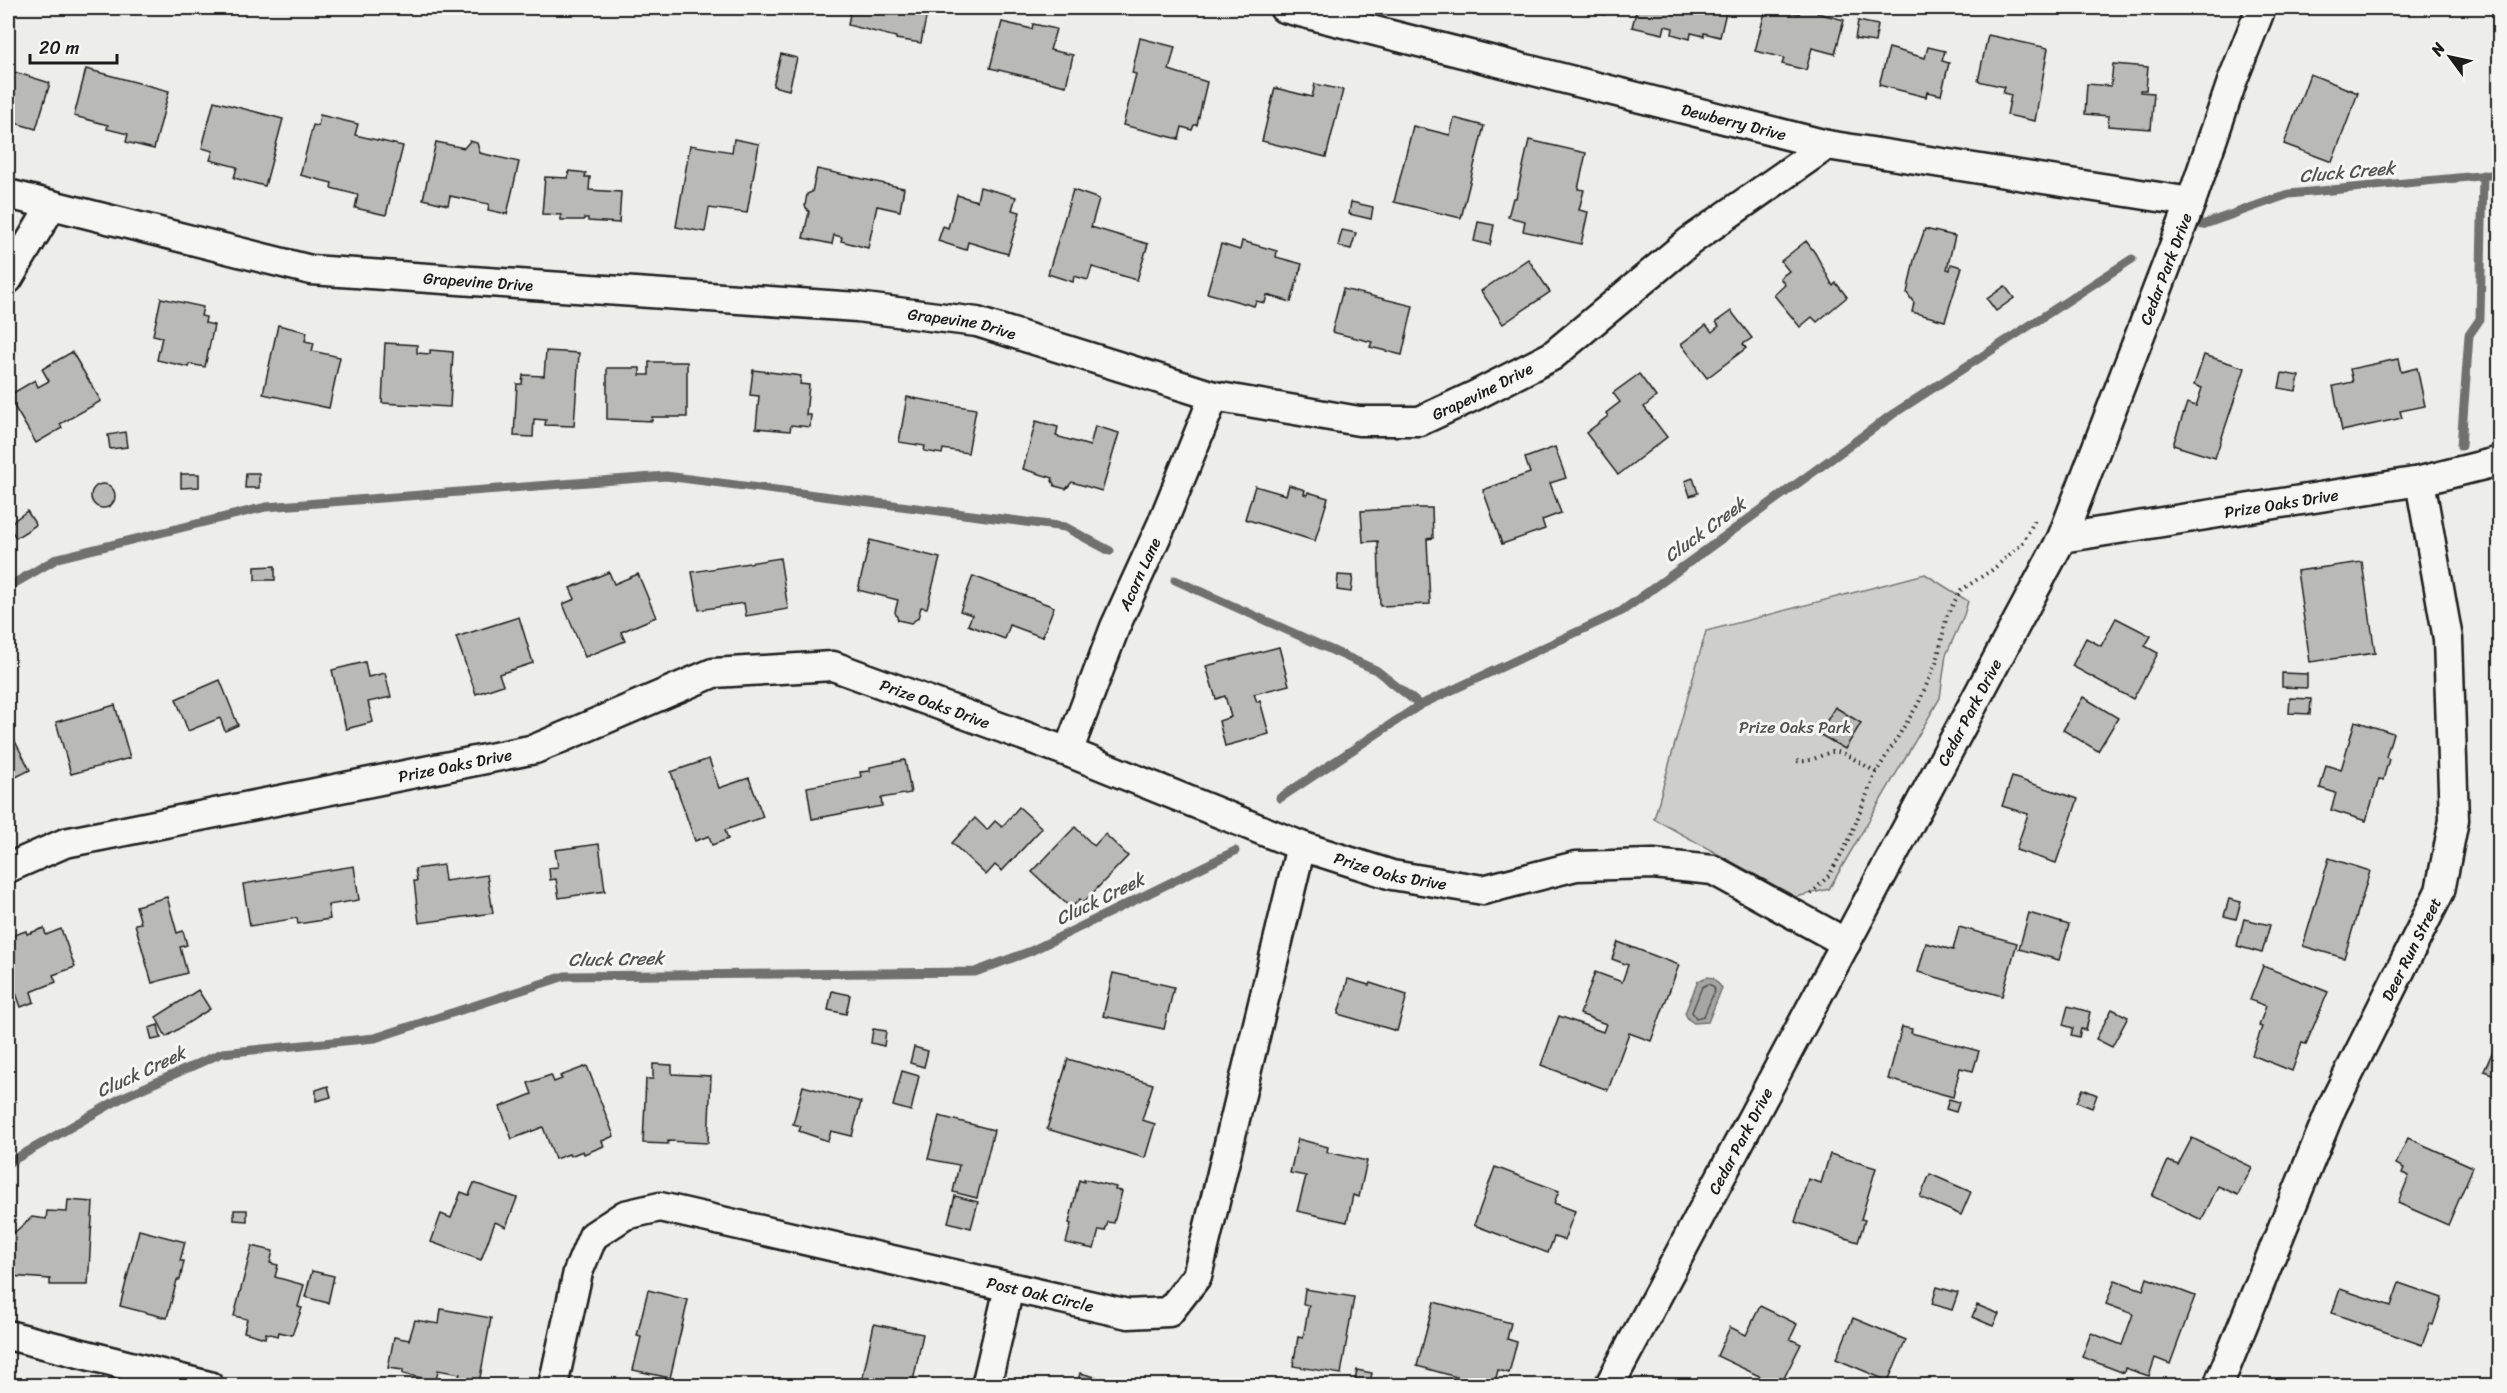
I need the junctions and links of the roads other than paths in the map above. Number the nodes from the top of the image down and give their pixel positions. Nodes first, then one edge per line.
1 (1284, 8) edge
2 (2261, 8) edge
3 (1827, 145) junction
4 (8, 194) edge
5 (2191, 202) junction
6 (52, 205) junction
7 (8, 279) edge
8 (1214, 396) junction
9 (2499, 461) edge
10 (2420, 481) junction
11 (2062, 538) junction
12 (1068, 752) junction
13 (1301, 846) junction
14 (8, 868) edge
15 (1846, 943) junction
16 (1009, 1288) junction
17 (8, 1335) edge
18 (209, 1386) edge
19 (553, 1386) edge
20 (986, 1386) edge
21 (1609, 1386) edge
22 (2218, 1386) edge

1 - 3 street, Dewberry Drive
2 - 5 street, Cedar Park Drive
3 - 5 street, Dewberry Drive
3 - 8 street, Grapevine Drive
4 - 6 street, Grapevine Drive
5 - 11 street, Cedar Park Drive
6 - 7 street
6 - 8 street, Grapevine Drive
8 - 12 street, Acorn Lane
9 - 10 street, Prize Oaks Drive
10 - 11 street, Prize Oaks Drive
10 - 22 street, Deer Run Street
11 - 15 street, Cedar Park Drive
12 - 13 street, Prize Oaks Drive
12 - 14 street, Prize Oaks Drive
13 - 15 street, Prize Oaks Drive
13 - 16 street, Post Oak Circle
15 - 21 street, Cedar Park Drive
16 - 19 street, Post Oak Circle
16 - 20 street
17 - 18 street

